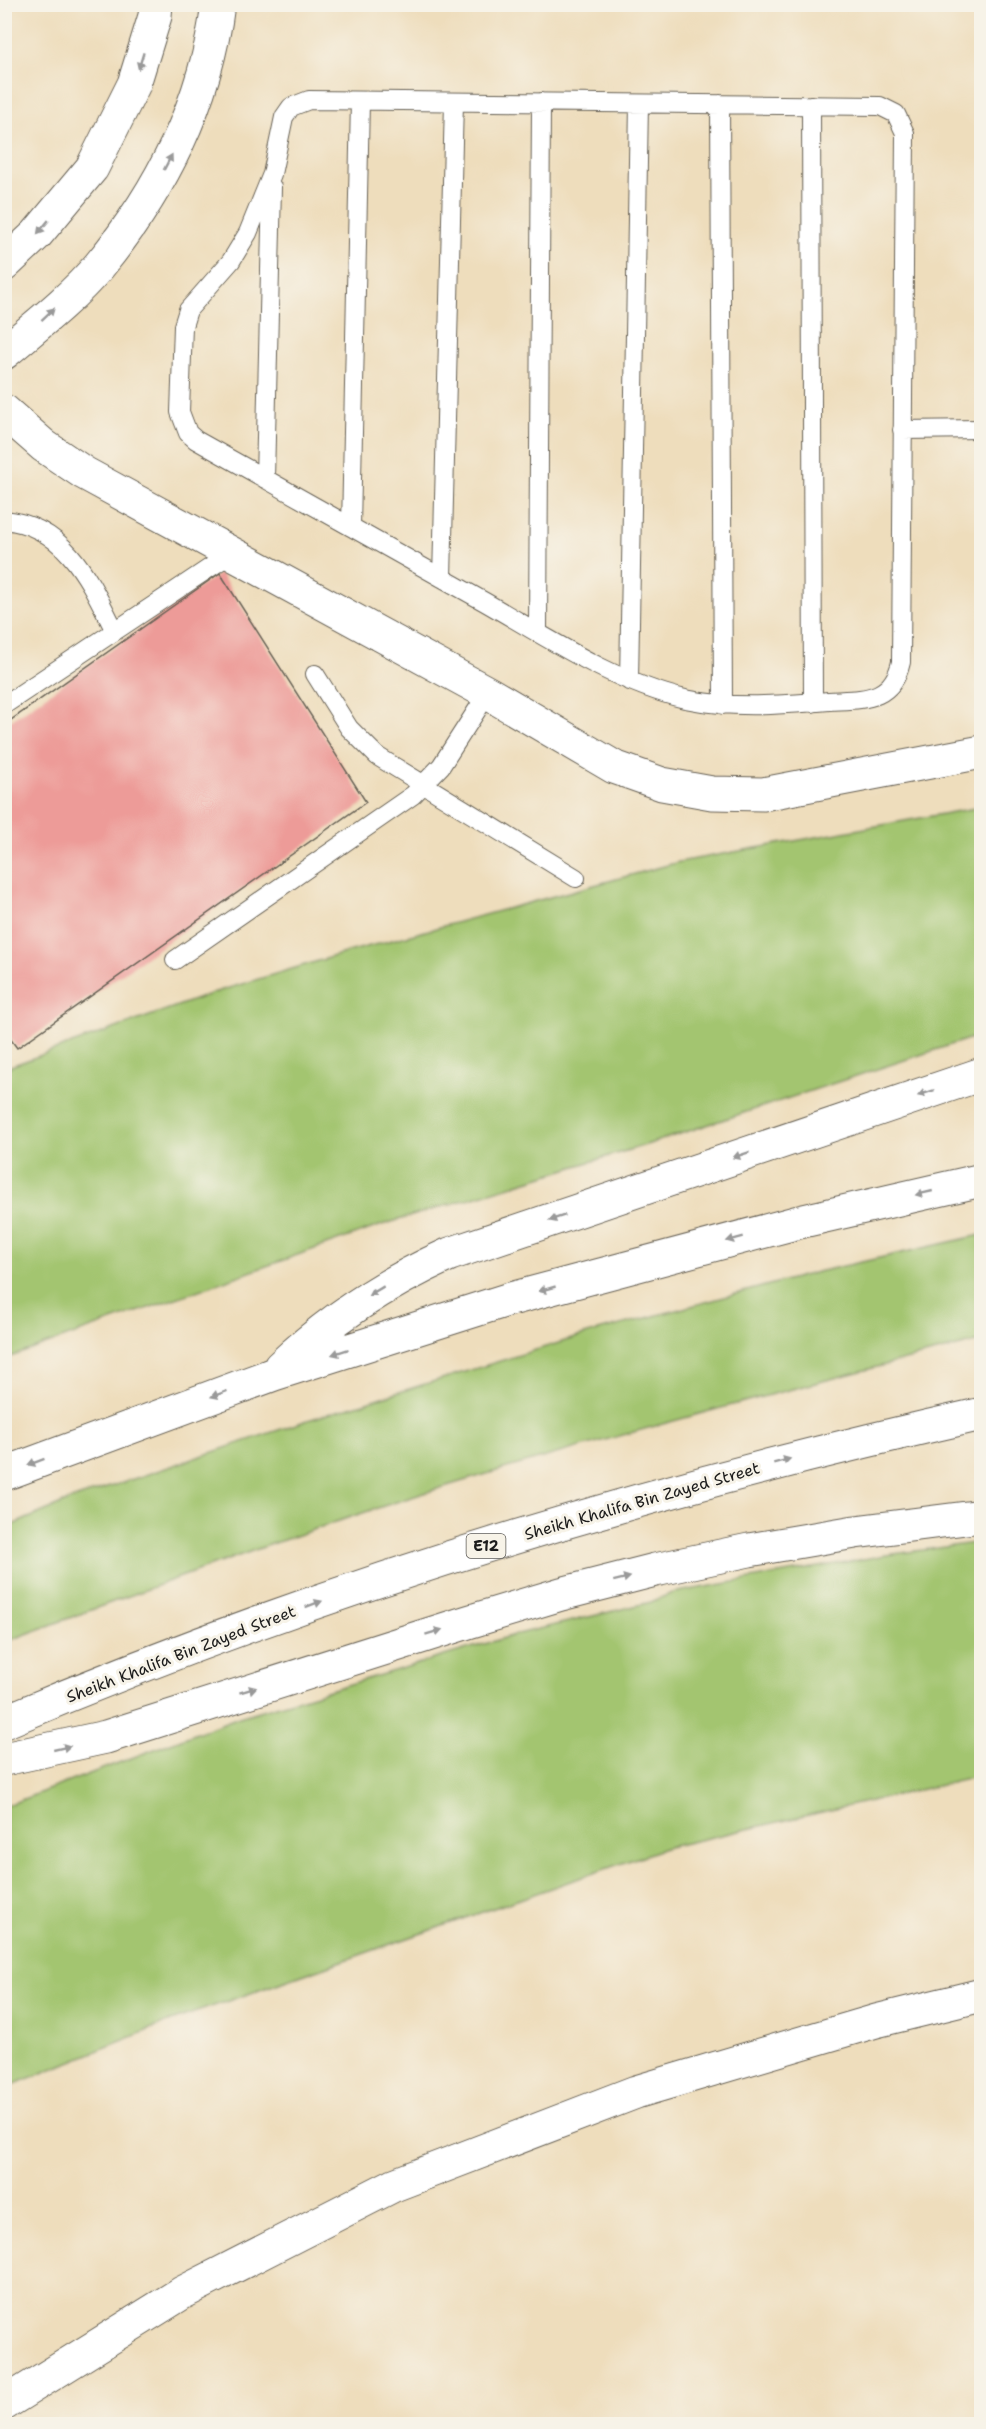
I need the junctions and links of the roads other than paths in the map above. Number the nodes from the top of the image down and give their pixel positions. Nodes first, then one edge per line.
1 (156, 4) edge
2 (218, 4) edge
3 (360, 101) junction
4 (454, 102) junction
5 (541, 102) junction
6 (639, 104) junction
7 (720, 104) junction
8 (811, 105) junction
9 (272, 174) junction
10 (4, 265) edge
11 (4, 353) edge
12 (4, 411) edge
13 (981, 429) edge
14 (902, 430) junction
15 (266, 479) junction
16 (4, 520) edge
17 (351, 527) junction
18 (232, 553) junction
19 (442, 578) junction
20 (115, 631) junction
21 (538, 632) junction
22 (315, 674) dead end
23 (629, 681) junction
24 (488, 693) junction
25 (813, 703) junction
26 (4, 705) edge
27 (723, 705) junction
28 (981, 752) edge
29 (423, 786) junction
30 (576, 878) dead end
31 (176, 960) dead end
32 (981, 1074) edge
33 (981, 1180) edge
34 (274, 1374) junction
35 (981, 1414) edge
36 (4, 1474) edge
37 (981, 1516) edge
38 (4, 1722) edge
39 (4, 1759) edge
40 (981, 1995) edge
41 (4, 2404) edge

1 -> 10 main road
11 -> 2 main road
3 - 4 lane
3 - 9 lane
3 - 17 lane
4 - 5 lane
4 - 19 lane
5 - 6 lane
5 - 21 lane
6 - 7 lane
6 - 23 lane
7 - 8 lane
7 - 27 lane
8 - 14 lane
8 - 25 lane
9 - 15 lane
9 - 15 lane
12 - 18 main road
13 - 14 lane
14 - 25 lane
15 - 17 lane
16 - 20 lane
17 - 19 lane
18 - 20 lane
18 - 24 main road
19 - 21 lane
20 - 26 lane
21 - 23 lane
22 - 29 lane
23 - 27 lane
24 - 28 main road
24 - 29 lane
25 - 27 lane
29 - 30 lane
29 - 31 lane
32 -> 34 main road
33 -> 34 main road
34 -> 36 main road
38 -> 35 main road, Sheikh Khalifa Bin Zayed Street / E12
39 -> 37 main road
40 - 41 main road

